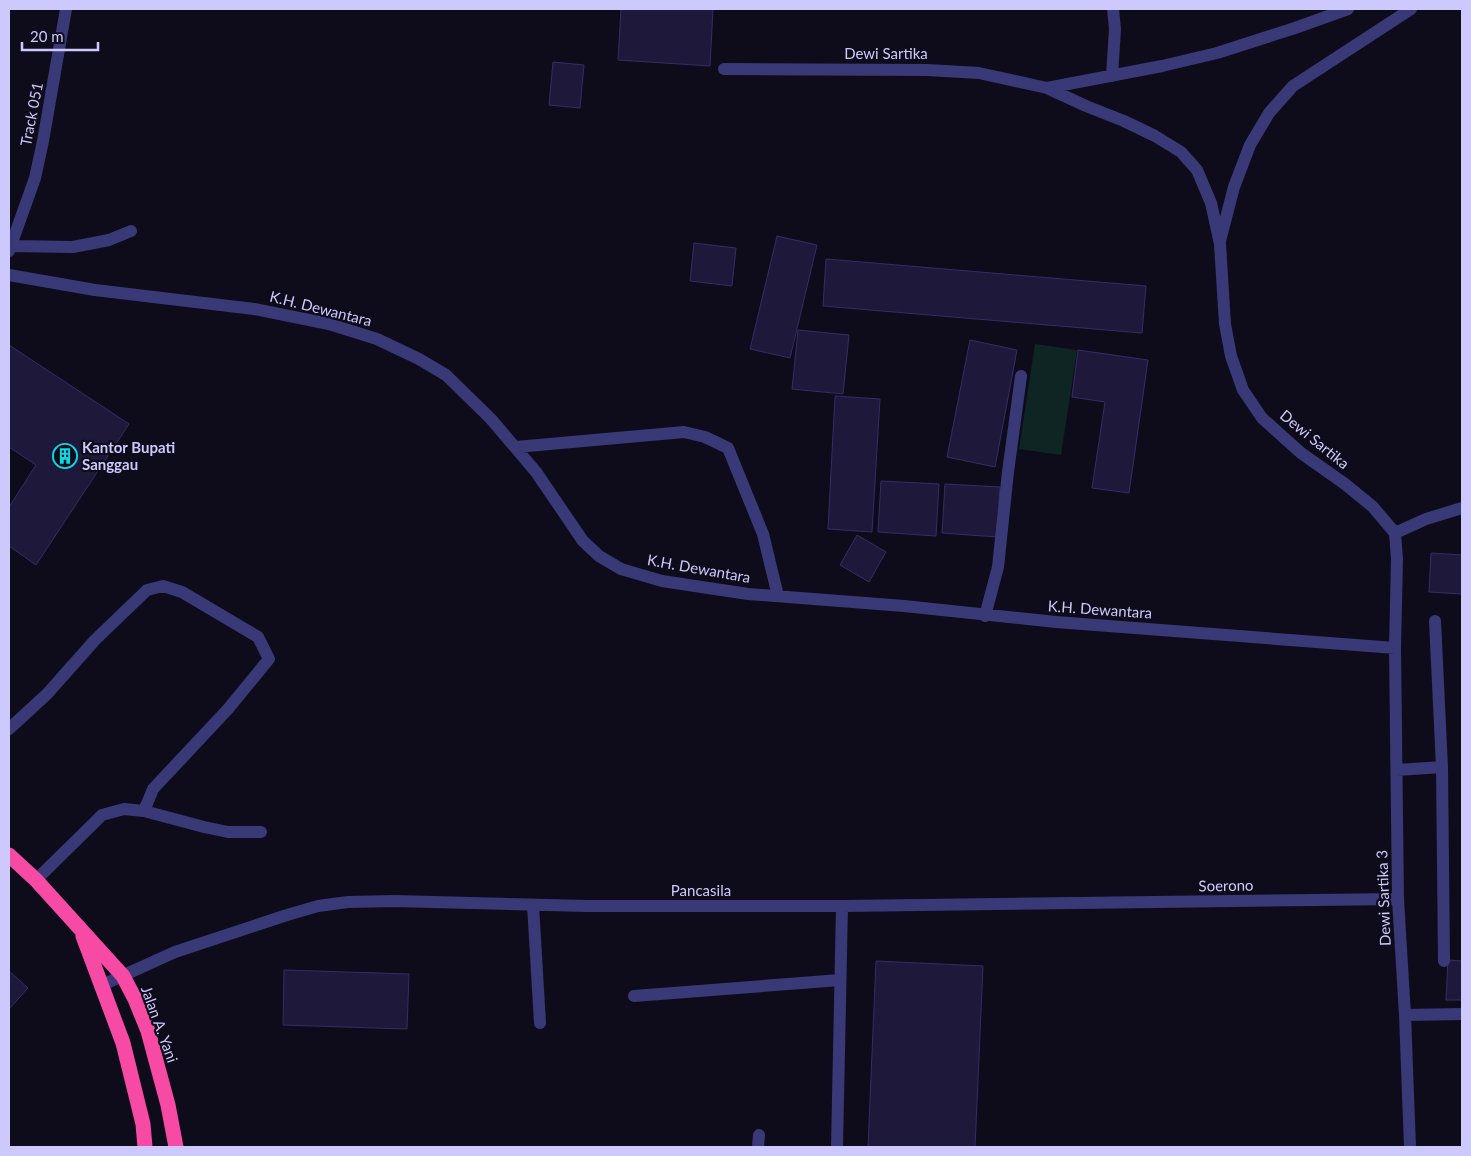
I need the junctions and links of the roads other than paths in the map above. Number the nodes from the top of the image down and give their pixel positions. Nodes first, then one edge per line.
1 (66, 9) edge
2 (1113, 9) edge
3 (1348, 9) edge
4 (1411, 9) edge
5 (724, 69) dead end
6 (1112, 76) junction
7 (1047, 88) junction
8 (131, 231) dead end
9 (1220, 244) junction
10 (10, 248) edge
11 (9, 275) edge
12 (1021, 376) dead end
13 (516, 447) junction
14 (1462, 508) edge
15 (1395, 532) junction
16 (778, 596) junction
17 (985, 616) junction
18 (1436, 621) dead end
19 (1395, 648) junction
20 (9, 729) edge
21 (1442, 767) junction
22 (1397, 770) junction
23 (144, 811) junction
24 (261, 832) dead end
25 (9, 855) edge
26 (36, 880) junction
27 (1398, 899) junction
28 (1055, 903) joint
29 (533, 905) junction
30 (842, 906) junction
31 (80, 930) junction
32 (1444, 961) dead end
33 (122, 976) junction
34 (840, 980) junction
35 (100, 986) junction
36 (634, 996) dead end
37 (1462, 1014) edge
38 (1405, 1015) junction
39 (540, 1022) dead end
40 (145, 1147) edge
41 (176, 1147) edge
42 (837, 1147) edge
43 (1410, 1147) edge

1 - 10 street, Track 051
2 - 6 street
3 - 6 street, Dewi Sartika
4 - 9 street, Dewi Sartika
5 - 7 street, Dewi Sartika
6 - 7 street, Dewi Sartika
7 - 9 street, Dewi Sartika
8 - 10 street
9 - 15 street, Dewi Sartika
11 - 13 street, K.H. Dewantara
12 - 17 street
13 - 16 street, K.H. Dewantara
13 - 16 street
14 - 15 street
15 - 19 street
16 - 17 street, K.H. Dewantara
17 - 19 street, K.H. Dewantara
18 - 21 street
19 - 22 street, Dewi Sartika 3
20 - 23 street
21 - 22 street
21 - 32 street
22 - 27 street, Dewi Sartika 3
23 - 24 street
23 - 26 street
25 - 26 highway, Jalan A. Yani
26 - 31 highway, Jalan A. Yani
27 - 28 street, Soerono
27 - 38 street, Dewi Sartika 3
28 - 30 street, Pancasila
29 - 30 street, Pancasila
29 - 33 street, Pancasila
29 - 39 street
30 - 34 street
31 - 33 highway, Jalan A. Yani
31 - 35 highway, Jalan A. Yani
33 - 35 street, Pancasila
33 - 41 highway, Jalan A. Yani
34 - 36 street
34 - 42 street
35 - 40 highway, Jalan A. Yani
37 - 38 street
38 - 43 street, Dewi Sartika 3

